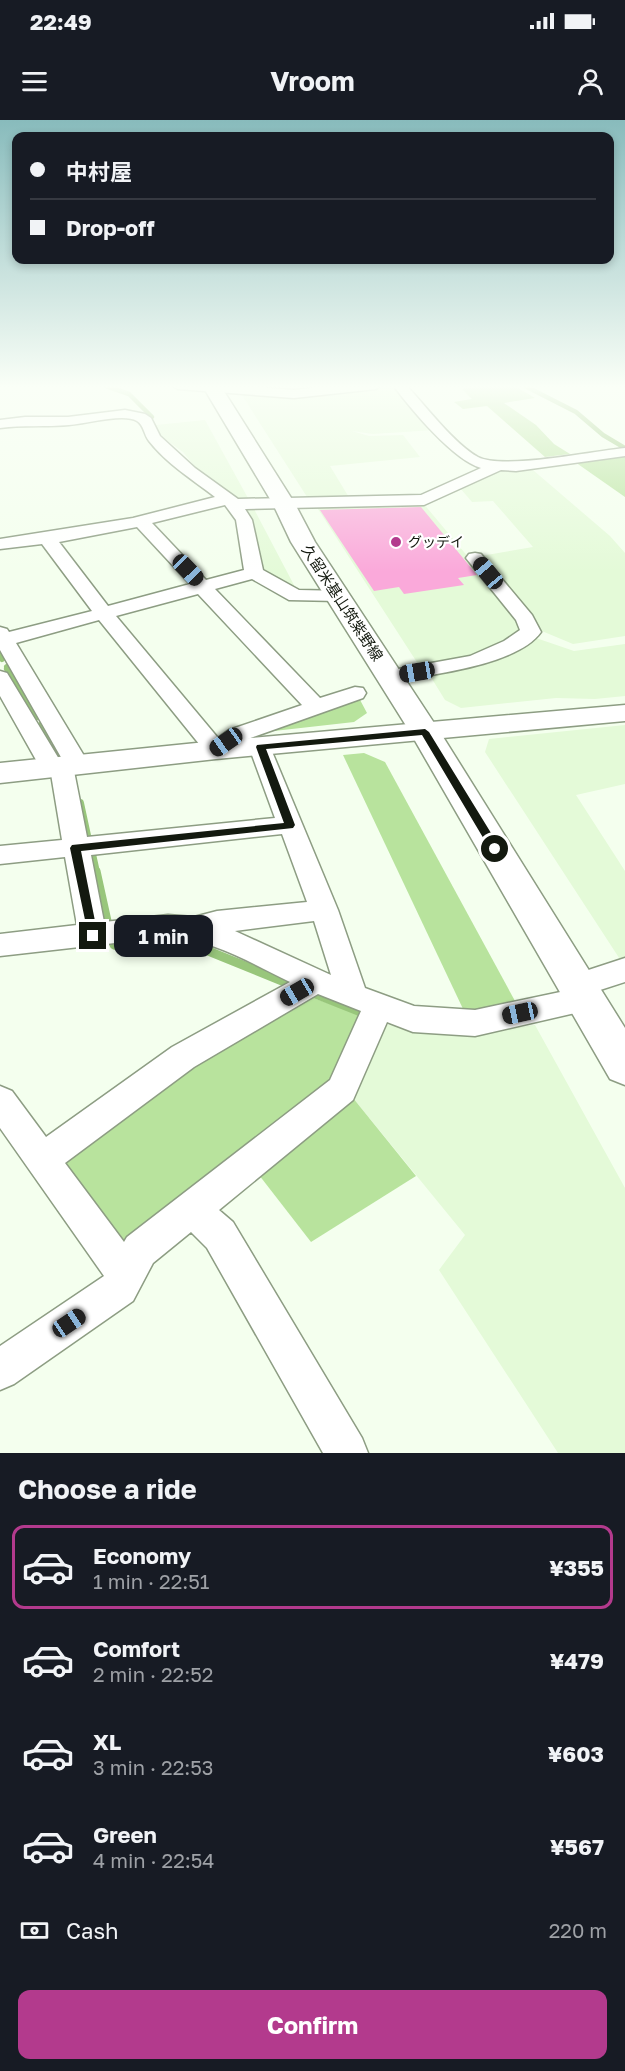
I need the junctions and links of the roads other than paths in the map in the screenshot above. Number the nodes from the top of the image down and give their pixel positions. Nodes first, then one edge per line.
1 (164, 447) edge
2 (249, 447) edge
3 (458, 447) edge
4 (625, 452) edge
5 (497, 466) junction
6 (231, 502) junction
7 (284, 504) junction
8 (140, 521) junction
9 (47, 538) junction
10 (0, 544) edge
11 (475, 558) dead end
12 (254, 573) junction
13 (203, 586) junction
14 (338, 595) junction
15 (103, 614) junction
16 (2, 636) edge
17 (8, 662) edge
18 (389, 676) junction
19 (0, 677) edge
20 (355, 693) dead end
21 (315, 706) junction
22 (625, 713) edge
23 (425, 732) junction
24 (261, 747) junction
25 (216, 750) junction
26 (63, 765) junction
27 (0, 773) edge
28 (290, 825) junction
29 (76, 848) junction
30 (0, 855) edge
31 (324, 910) junction
32 (194, 927) junction
33 (93, 936) junction
34 (0, 945) edge
35 (625, 969) edge
36 (316, 981) junction
37 (582, 992) junction
38 (366, 1000) junction
39 (625, 1066) edge
40 (0, 1101) edge
41 (42, 1160) junction
42 (192, 1209) junction
43 (126, 1275) junction
44 (0, 1370) edge
45 (347, 1453) edge

1 - 6 street
2 - 7 main road, 久留米基山筑紫野線
3 - 5 street
4 - 5 street
5 - 7 street
6 - 7 street
6 - 8 street
6 - 12 street
7 - 14 main road, 久留米基山筑紫野線
8 - 9 street
8 - 13 street
9 - 10 street
9 - 15 street
11 - 18 street
12 - 13 street
12 - 14 street
13 - 15 street
13 - 21 street
14 - 18 main road, 久留米基山筑紫野線
15 - 16 street
15 - 25 street
16 - 17 street
17 - 26 street
18 - 23 main road, 久留米基山筑紫野線
19 - 26 street
20 - 21 street
21 - 25 street
22 - 23 street
23 - 24 street
23 - 37 main road, 久留米基山筑紫野線
24 - 25 street
24 - 28 street
25 - 26 street
26 - 27 street
26 - 29 street
28 - 29 street
28 - 31 street
29 - 30 street
29 - 33 street
31 - 32 street
31 - 38 street
32 - 33 street
32 - 36 street
33 - 34 street
35 - 37 street
36 - 38 street
36 - 41 street
37 - 38 street
37 - 39 main road, 久留米基山筑紫野線
38 - 42 street
40 - 41 street
41 - 43 street
42 - 43 street
42 - 45 street
43 - 44 street

